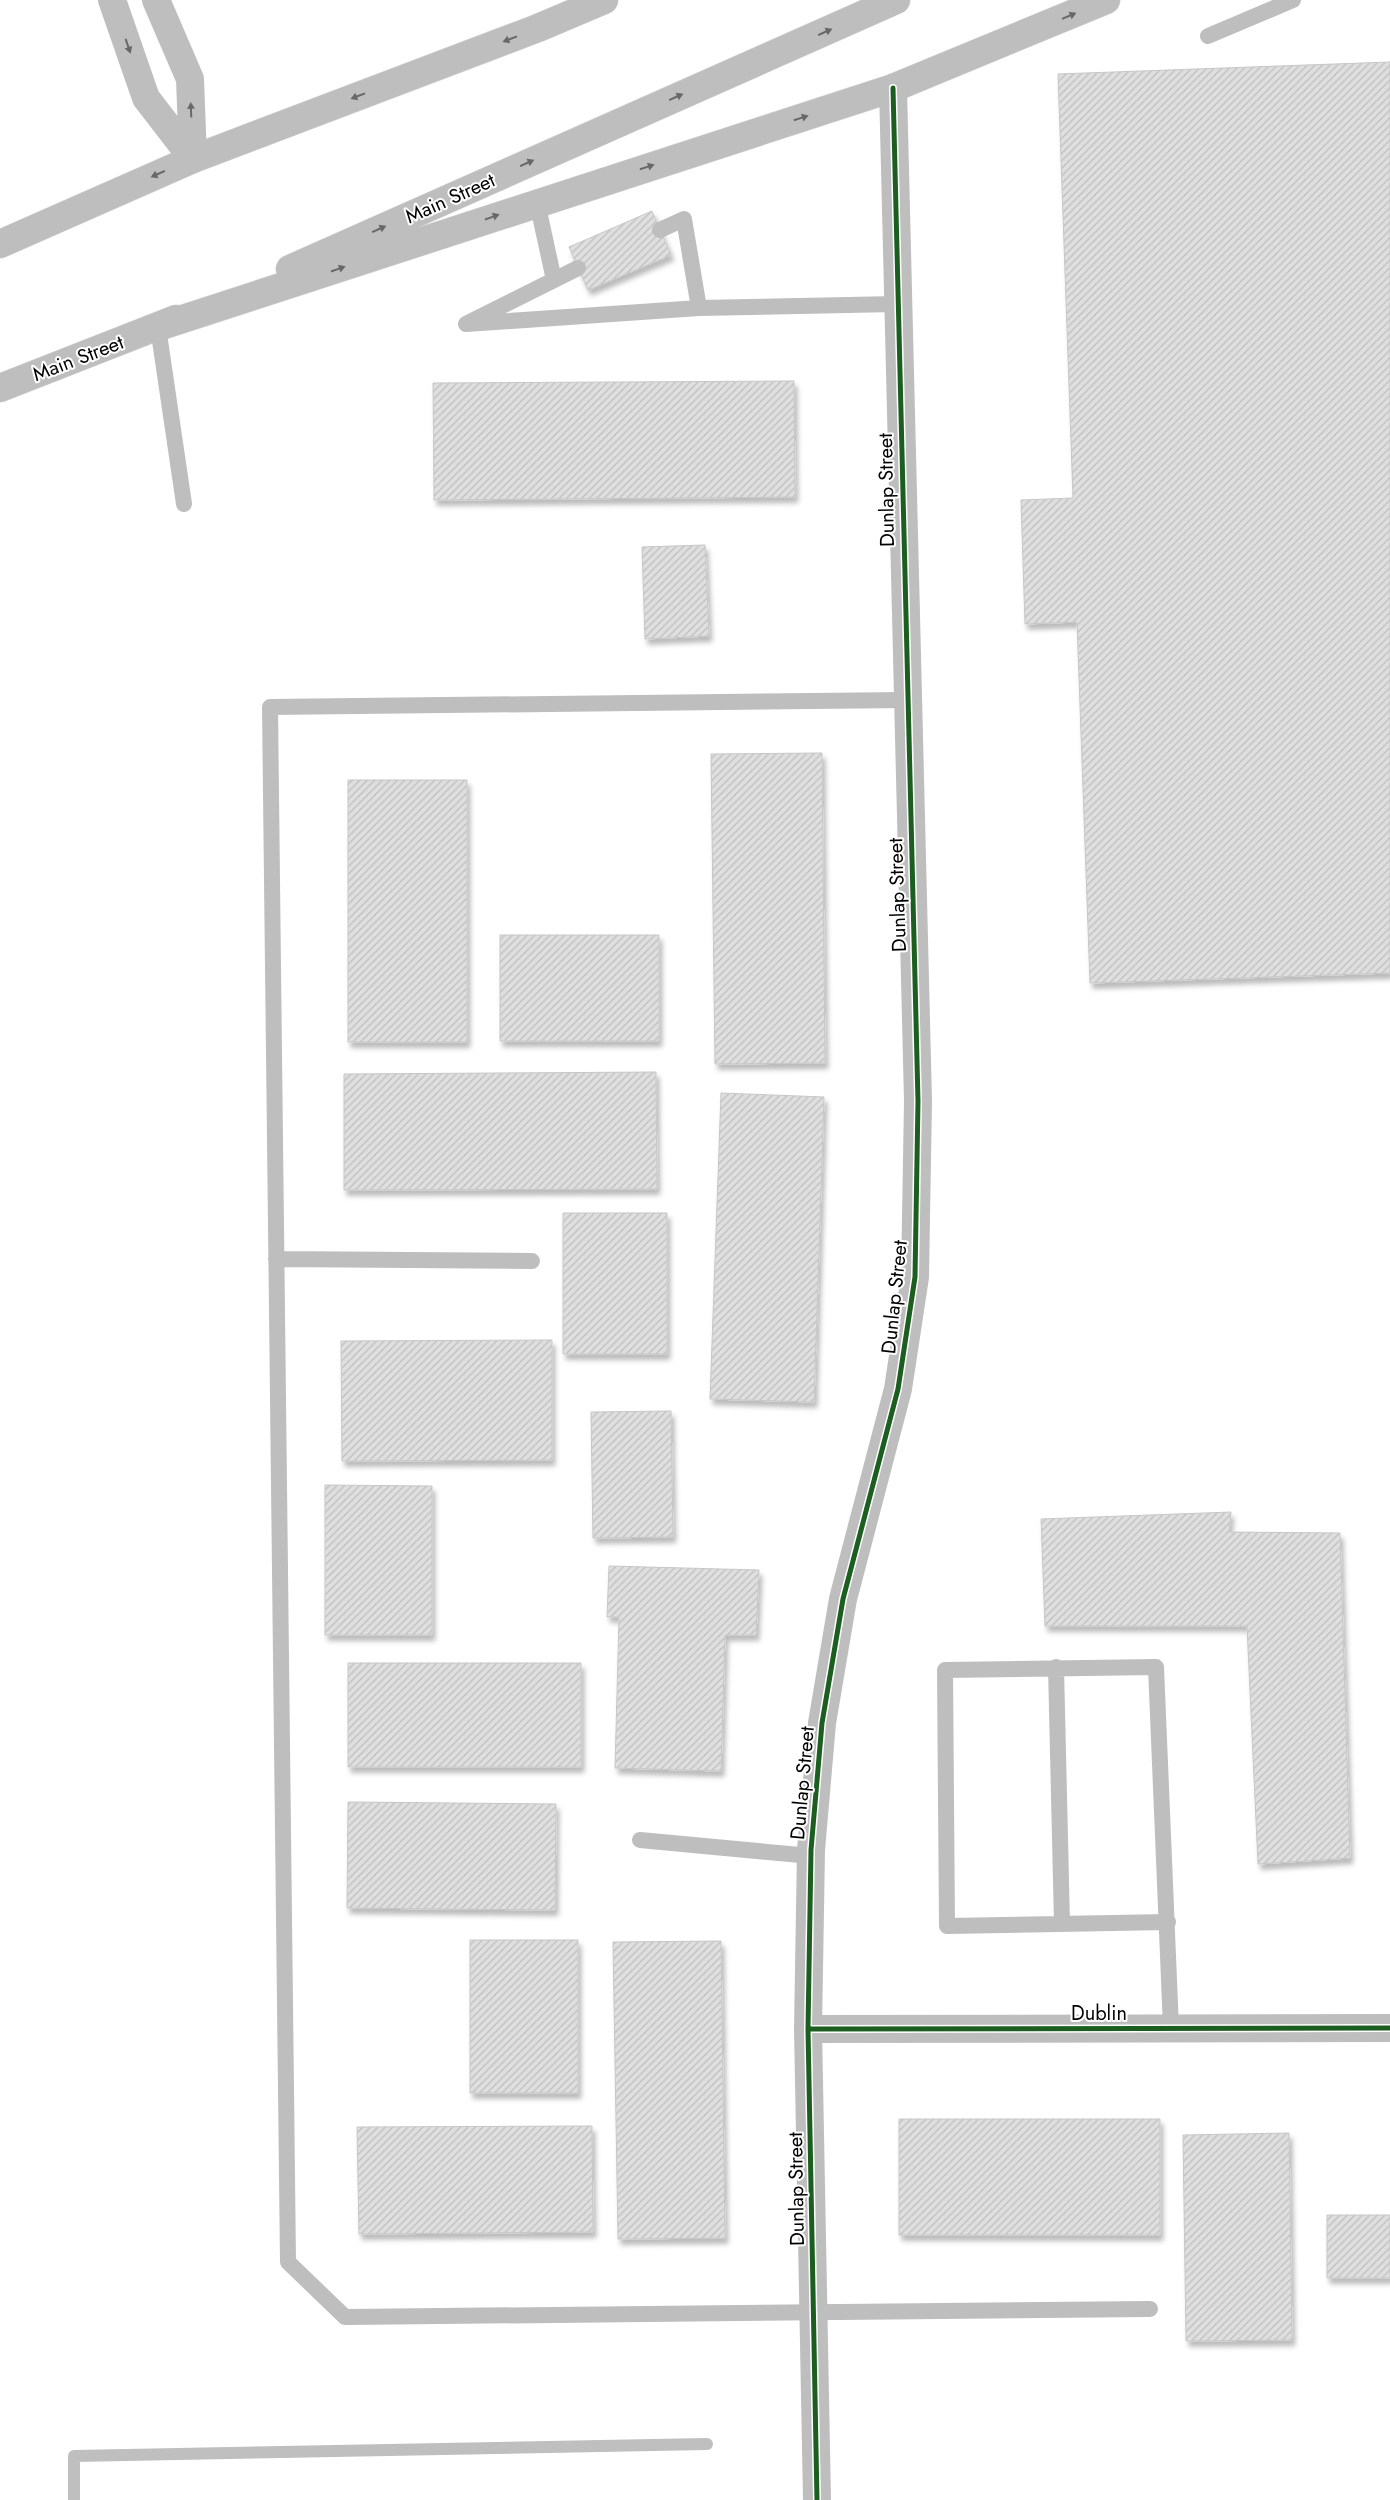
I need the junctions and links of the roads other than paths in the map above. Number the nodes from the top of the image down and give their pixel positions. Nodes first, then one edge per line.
1 (112, 0) edge
2 (156, 0) edge
3 (592, 0) edge
4 (604, 0) edge
5 (896, 0) edge
6 (1106, 0) edge
7 (1294, 0) edge
8 (538, 28) junction
9 (1208, 36) dead end
10 (893, 88) junction
11 (193, 159) junction
12 (537, 202) junction
13 (660, 230) dead end
14 (0, 244) edge
15 (578, 268) dead end
16 (554, 280) junction
17 (897, 304) junction
18 (699, 308) junction
19 (158, 327) junction
20 (0, 388) edge
21 (184, 504) dead end
22 (906, 700) junction
23 (276, 1259) junction
24 (532, 1262) dead end
25 (1056, 1667) junction
26 (640, 1840) dead end
27 (811, 1856) junction
28 (1168, 1922) junction
29 (1062, 1924) junction
30 (1171, 2028) junction
31 (1390, 2028) edge
32 (808, 2029) junction
33 (1150, 2309) dead end
34 (814, 2314) junction
35 (817, 2500) edge

1 -> 11 main road
11 -> 2 main road
3 - 8 main road
4 - 8 main road
19 -> 5 main road, Main Street
10 -> 6 main road
7 - 9 lane
8 -> 11 main road
12 -> 10 main road
10 - 17 main road, Dunlap Street
11 -> 14 main road
12 - 16 lane
19 -> 12 main road
13 - 18 lane
15 - 16 lane
16 - 18 lane
17 - 18 lane
17 - 22 main road, Dunlap Street
19 - 20 main road, Main Street
19 - 21 lane
22 - 23 lane
22 - 27 main road, Dunlap Street
23 - 24 lane
23 - 34 lane
25 - 28 lane
25 - 29 lane
25 - 29 lane
26 - 27 lane
27 - 32 main road, Dunlap Street
28 - 29 lane
28 - 30 lane
30 - 31 main road, Dublin
30 - 32 main road, Dublin
32 - 34 main road, Dunlap Street
33 - 34 lane
34 - 35 main road, Dunlap Street

